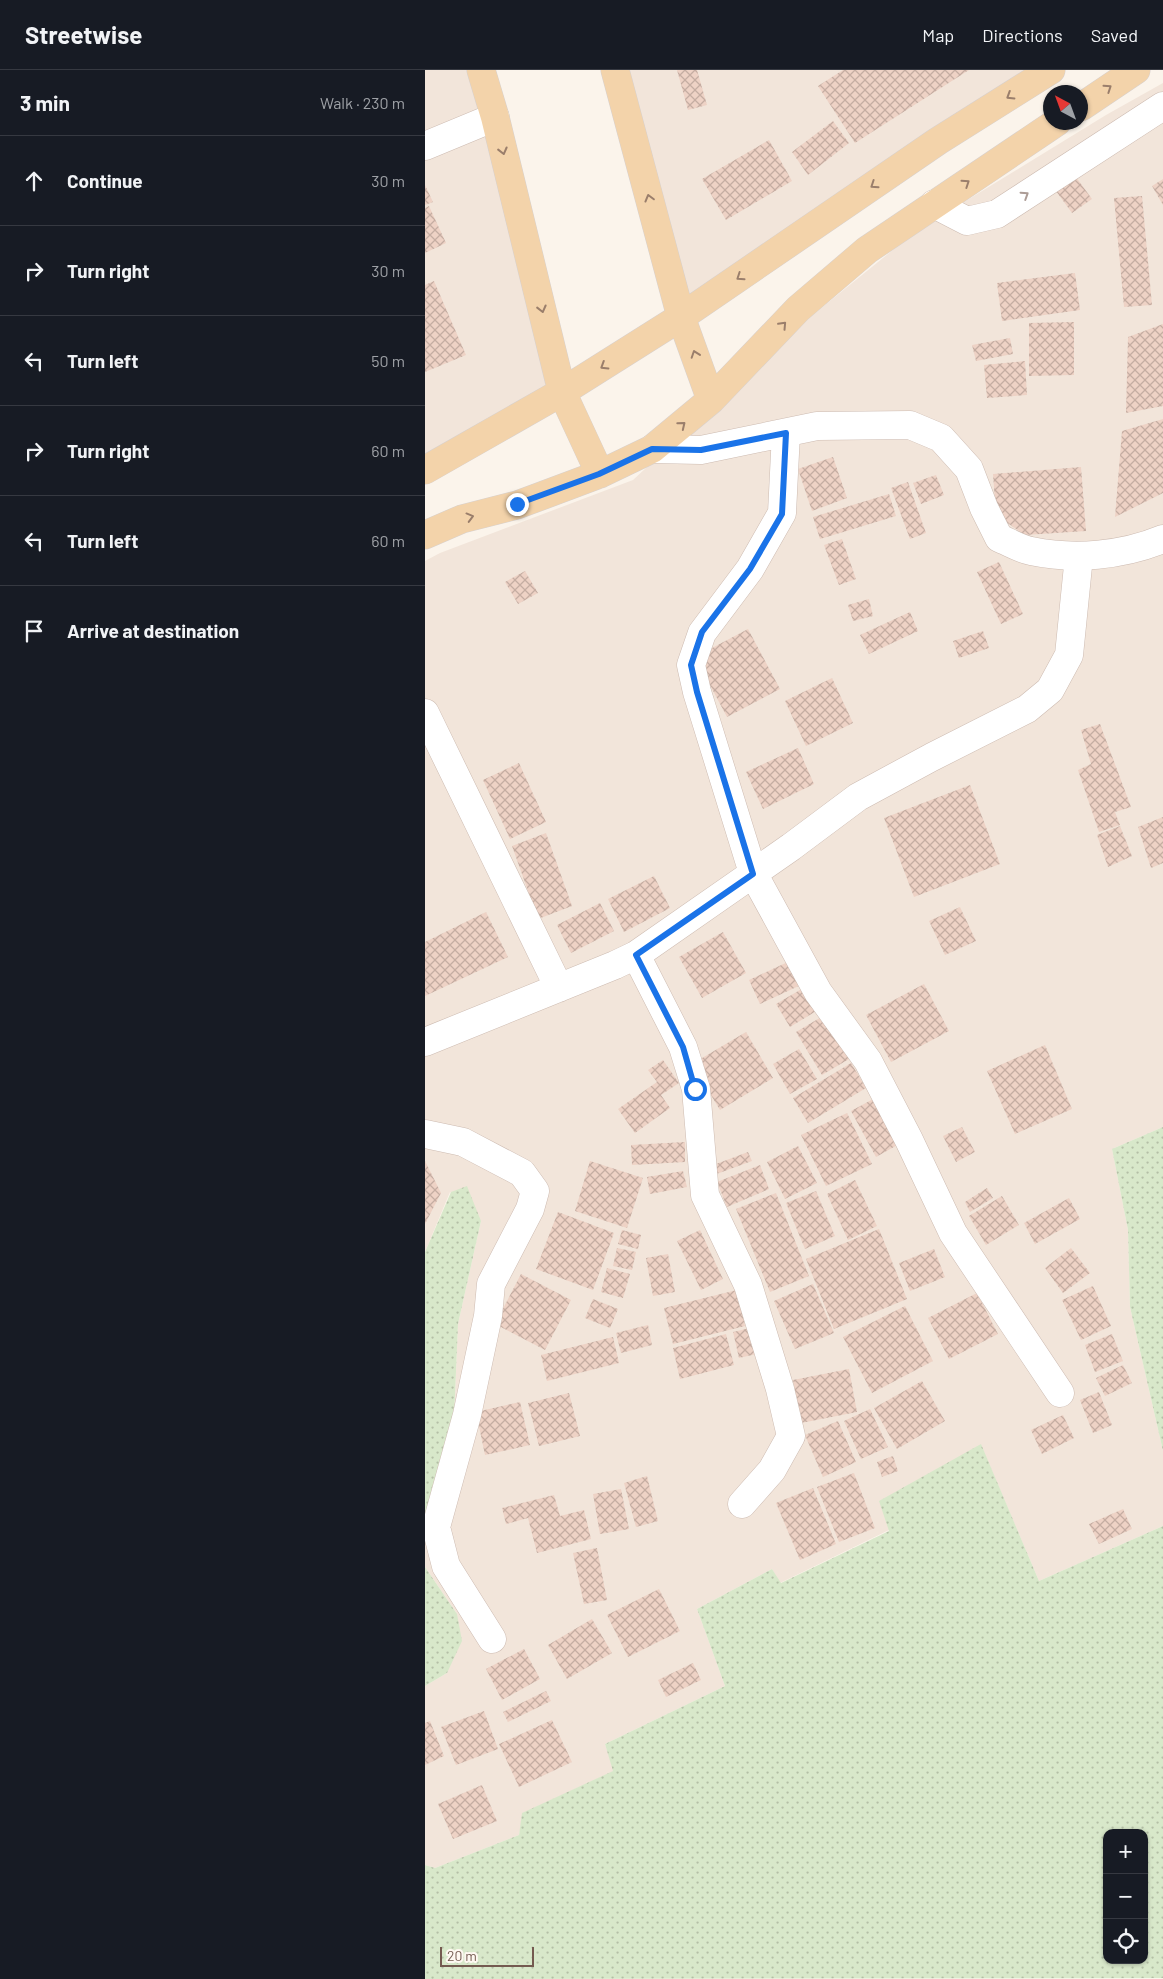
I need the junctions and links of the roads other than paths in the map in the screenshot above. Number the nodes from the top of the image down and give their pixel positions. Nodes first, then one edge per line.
1 (481, 70) edge
2 (615, 70) edge
3 (1051, 70) edge
4 (1136, 70) edge
5 (1088, 102) edge
6 (1163, 106) edge
7 (495, 117) junction
8 (1045, 130) edge
9 (425, 146) edge
10 (934, 204) junction
11 (681, 317) junction
12 (562, 392) junction
13 (711, 400) junction
14 (786, 433) junction
15 (652, 449) junction
16 (425, 470) edge
17 (599, 474) junction
18 (425, 535) edge
19 (1163, 539) edge
20 (1079, 556) junction
21 (425, 713) edge
22 (753, 874) junction
23 (636, 955) junction
24 (559, 988) junction
25 (425, 1042) edge
26 (425, 1134) edge
27 (1060, 1392) dead end
28 (742, 1504) dead end
29 (492, 1639) dead end

1 - 7 main road
11 -> 2 main road
3 -> 11 main road
5 -> 4 main road
10 -> 6 street
7 - 9 street
7 -> 12 main road
10 -> 8 main road
13 -> 10 main road
11 -> 12 main road
13 -> 11 main road
12 - 16 main road
12 - 17 main road
15 -> 13 main road
14 - 15 street
14 - 20 street
14 - 22 street
15 - 17 main road
18 -> 17 main road
19 - 20 street
20 - 22 street
21 - 24 street
22 - 23 street
22 - 27 street
23 - 24 street
23 - 28 street
24 - 25 street
26 - 29 street

